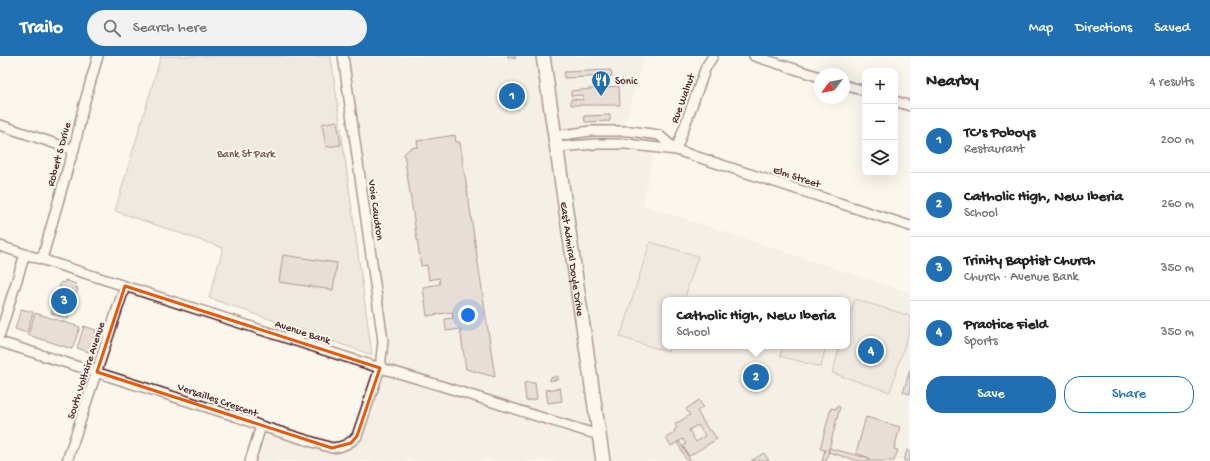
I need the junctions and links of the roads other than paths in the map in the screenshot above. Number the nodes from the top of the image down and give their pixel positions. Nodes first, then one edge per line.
1 (98, 56) edge
2 (343, 56) edge
3 (543, 56) edge
4 (711, 56) edge
5 (754, 56) edge
6 (814, 75) edge
7 (850, 87) edge
8 (862, 91) edge
9 (898, 102) edge
10 (910, 106) edge
11 (0, 125) edge
12 (555, 141) junction
13 (74, 150) junction
14 (676, 150) junction
15 (910, 226) edge
16 (0, 246) edge
17 (25, 254) junction
18 (42, 259) junction
19 (125, 286) junction
20 (0, 334) edge
21 (0, 342) edge
22 (380, 368) junction
23 (97, 372) junction
24 (261, 426) junction
25 (599, 435) junction
26 (67, 461) edge
27 (250, 461) edge
28 (603, 461) edge

1 - 13 street, Robert S Drive
2 - 22 street, Voie Caudron
3 - 12 main road, East Admiral Doyle Drive
4 - 14 street, Rue Walnut
5 - 6 street
7 - 8 street
9 - 10 street
11 - 13 street
12 - 14 street, Elm Street
12 - 14 street, Elm Street
12 - 25 main road, East Admiral Doyle Drive
13 - 18 street, Robert S Drive
14 - 15 street, Elm Street
16 - 17 street, Avenue Bank
17 - 18 street, Avenue Bank
17 - 20 street
18 - 19 street, Avenue Bank
19 - 22 street, Avenue Bank
19 - 23 street, South Voltaire Avenue
21 - 23 street, Versailles Crescent
22 - 24 street, Versailles Crescent
22 - 25 street, Avenue Bank
23 - 24 street, Versailles Crescent
23 - 26 street, South Voltaire Avenue
24 - 27 street
25 - 28 main road, East Admiral Doyle Drive

